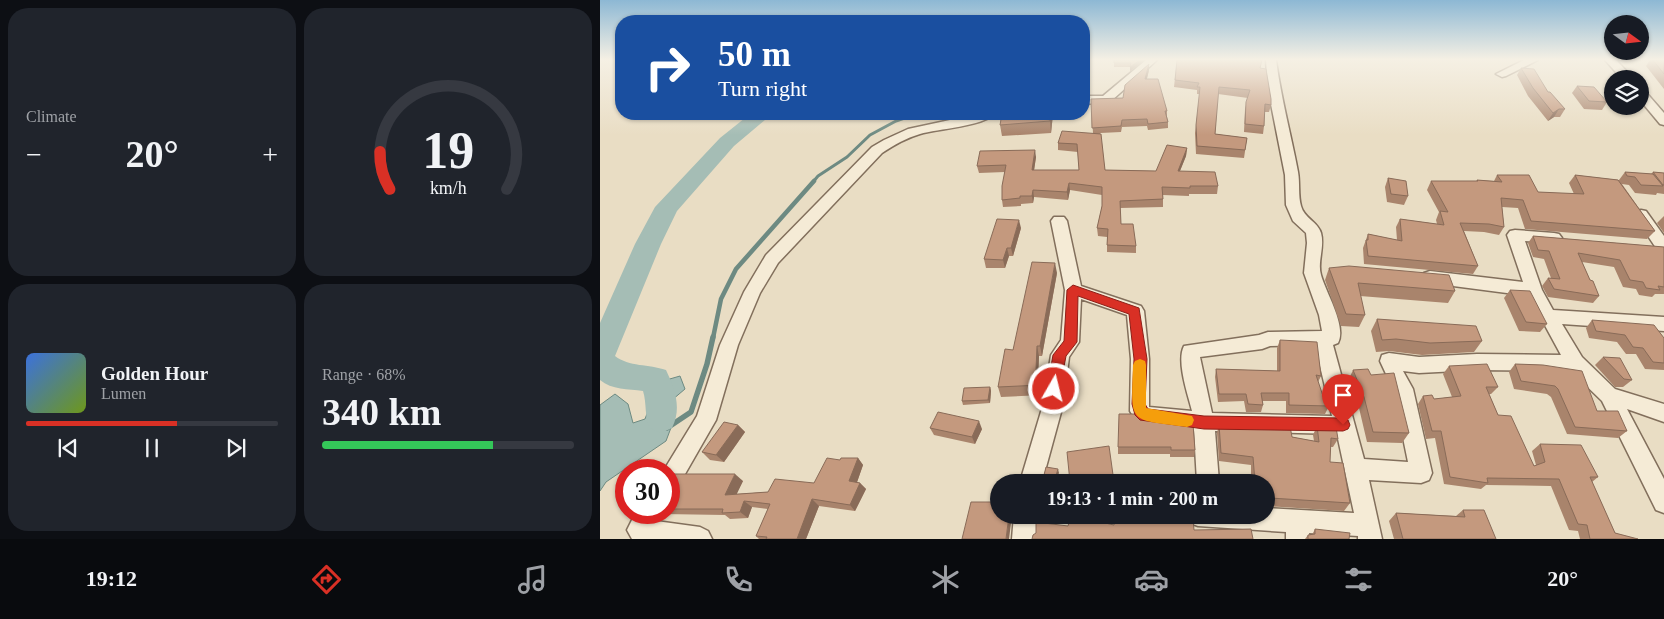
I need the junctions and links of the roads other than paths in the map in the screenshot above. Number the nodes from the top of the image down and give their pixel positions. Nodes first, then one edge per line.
1 (1122, 85) edge
2 (1274, 85) edge
3 (1090, 100) edge
4 (1649, 103) edge
5 (969, 120) edge
6 (1664, 121) edge
7 (1633, 204) edge
8 (1060, 220) dead end
9 (1564, 239) edge
10 (1644, 245) edge
11 (1664, 247) edge
12 (1416, 276) edge
13 (1073, 290) junction
14 (1534, 290) junction
15 (1548, 316) junction
16 (1664, 324) edge
17 (1322, 338) junction
18 (1575, 363) junction
19 (1608, 395) junction
20 (1664, 413) edge
21 (1204, 422) junction
22 (1343, 425) junction
23 (680, 463) edge
24 (1356, 469) junction
25 (1033, 474) edge
26 (1207, 474) edge
27 (1664, 502) edge
28 (642, 524) edge
29 (1025, 524) edge
30 (1261, 524) edge
31 (1297, 530) edge
32 (1369, 532) edge
33 (700, 539) edge
34 (1024, 539) edge

1 - 3 street
2 - 17 street
4 - 6 street
5 - 23 street
7 - 11 street
8 - 13 street
9 - 14 street
10 - 11 street
12 - 14 street
13 - 21 street
13 - 25 street
14 - 15 street
15 - 16 street
15 - 18 street
17 - 21 street
17 - 22 street
18 - 19 street
18 - 24 street
19 - 20 street
19 - 27 street
21 - 22 street
21 - 26 street
22 - 24 street
24 - 32 street
28 - 33 street
29 - 34 street
30 - 31 street
31 - 32 street

